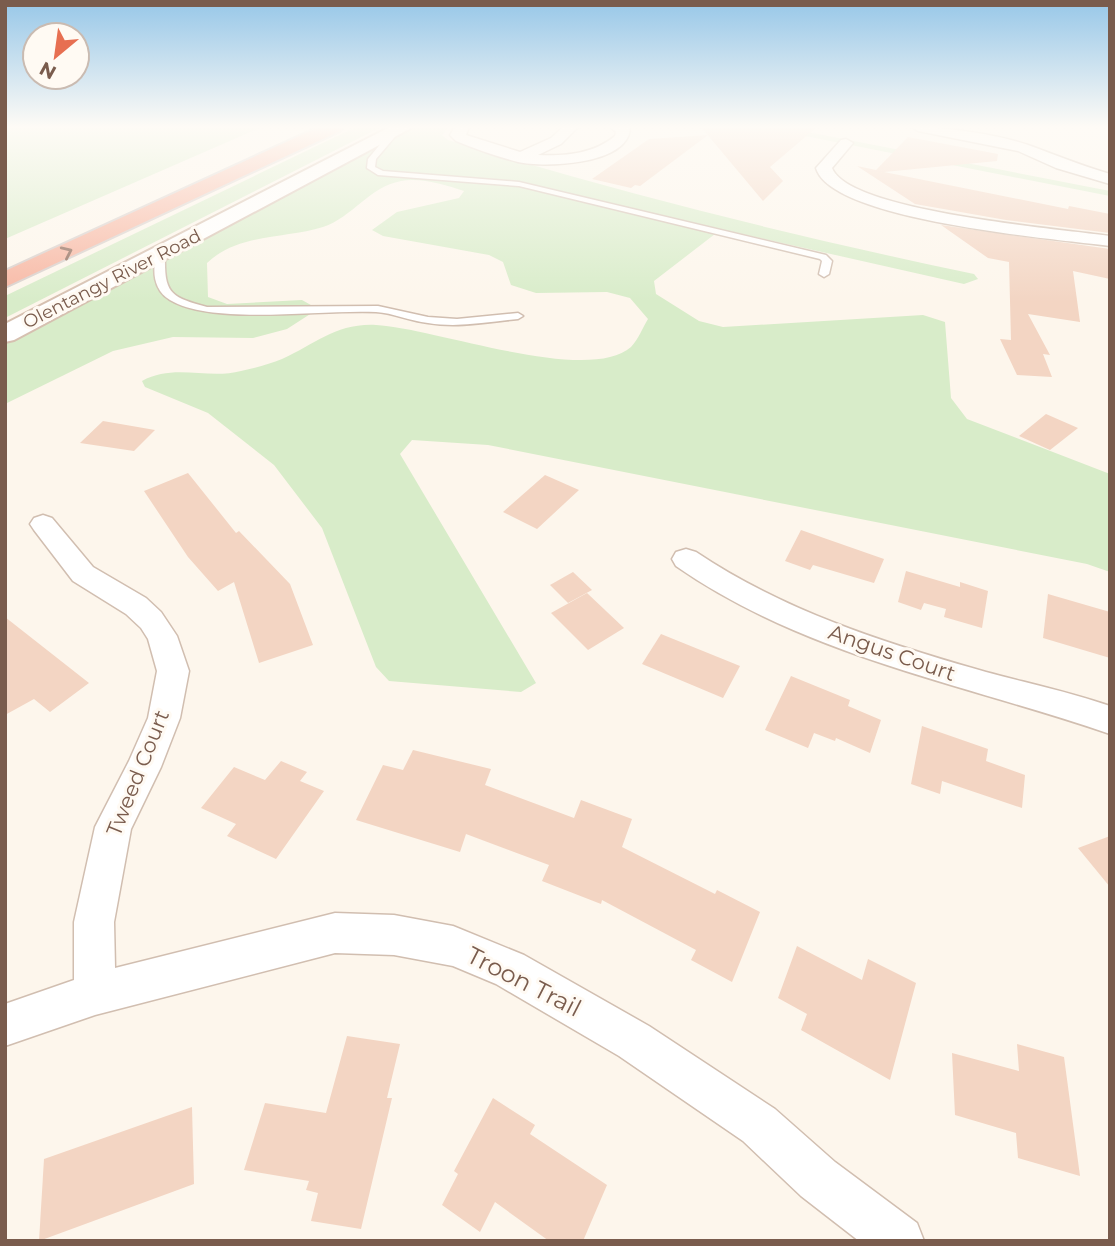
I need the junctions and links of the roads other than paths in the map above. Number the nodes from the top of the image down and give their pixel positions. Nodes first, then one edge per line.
1 (209, 185) edge
2 (292, 185) edge
3 (524, 185) edge
4 (839, 185) edge
5 (1110, 241) edge
6 (160, 255) junction
7 (824, 274) dead end
8 (5, 280) edge
9 (517, 316) dead end
10 (5, 334) edge
11 (43, 524) dead end
12 (686, 559) dead end
13 (1110, 720) edge
14 (94, 994) junction
15 (5, 1025) edge
16 (899, 1241) edge

8 -> 1 highway
2 - 6 main road, Olentangy River Road
3 - 7 lane
4 - 5 street
6 - 9 lane
6 - 10 main road, Olentangy River Road
11 - 14 street, Tweed Court
12 - 13 street, Angus Court
14 - 15 street, Troon Trail
14 - 16 street, Troon Trail

